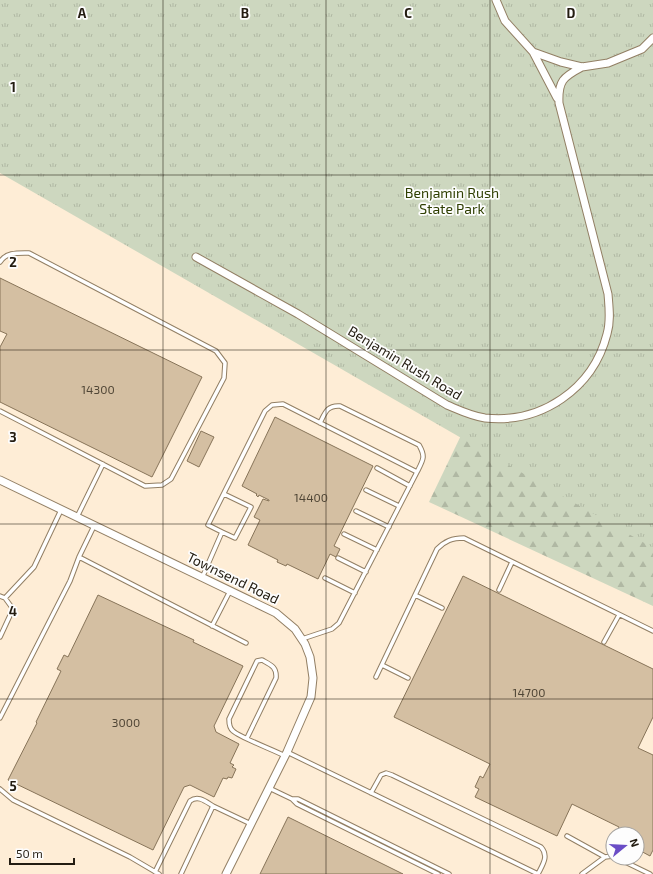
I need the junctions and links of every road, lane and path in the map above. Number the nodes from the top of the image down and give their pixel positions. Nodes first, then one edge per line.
1 (496, 0) edge
2 (653, 38) edge
3 (533, 52) junction
4 (582, 66) junction
5 (559, 103) junction
6 (196, 258) dead end
7 (0, 262) edge
8 (0, 411) edge
9 (320, 423) junction
10 (103, 464) junction
11 (377, 468) dead end
12 (417, 472) junction
13 (0, 480) edge
14 (410, 486) junction
15 (366, 490) dead end
16 (224, 494) junction
17 (399, 506) junction
18 (61, 510) junction
19 (356, 511) dead end
20 (77, 517) junction
21 (94, 526) junction
22 (388, 527) junction
23 (222, 532) junction
24 (344, 534) dead end
25 (377, 550) junction
26 (79, 556) junction
27 (338, 558) dead end
28 (512, 562) junction
29 (366, 572) junction
30 (202, 578) junction
31 (325, 578) dead end
32 (499, 590) dead end
33 (230, 591) junction
34 (355, 593) junction
35 (415, 595) junction
36 (0, 596) edge
37 (5, 598) junction
38 (442, 608) dead end
39 (619, 614) junction
40 (212, 626) junction
41 (653, 632) edge
42 (0, 637) edge
43 (302, 639) junction
44 (604, 642) dead end
45 (246, 643) dead end
46 (382, 665) junction
47 (376, 678) dead end
48 (408, 678) dead end
49 (0, 718) edge
50 (247, 738) junction
51 (286, 754) junction
52 (269, 788) junction
53 (0, 789) edge
54 (371, 793) junction
55 (292, 799) junction
56 (213, 806) junction
57 (331, 815) junction
58 (329, 820) junction
59 (251, 824) junction
60 (567, 836) dead end
61 (381, 840) junction
62 (378, 844) junction
63 (605, 857) joint
64 (634, 866) edge
65 (435, 867) junction
66 (155, 872) junction
67 (433, 872) junction
68 (159, 874) edge
69 (181, 874) edge
70 (226, 874) edge
71 (438, 874) edge
72 (449, 874) edge
73 (538, 874) edge
74 (582, 874) edge
75 (650, 874) edge

1 - 3 street, Benjamin Rush Road
2 - 4 street, Benjamin Rush Road
3 - 4 street, Benjamin Rush Road
3 - 5 street, Benjamin Rush Road
4 - 5 street, Benjamin Rush Road
5 - 6 street, Benjamin Rush Road
7 - 10 lane
8 - 10 lane
9 - 12 lane
9 - 12 lane
9 - 16 lane
10 - 20 lane
11 - 14 lane
12 - 14 lane
13 - 18 street, Townsend Road
14 - 17 lane
15 - 17 lane
16 - 23 lane
16 - 23 lane
17 - 22 lane
18 - 20 street, Townsend Road
18 - 37 lane
19 - 22 lane
20 - 21 street, Townsend Road
21 - 26 lane
21 - 30 street, Townsend Road
22 - 25 lane
23 - 30 lane
24 - 25 lane
25 - 29 lane
26 - 40 lane
26 - 49 lane
27 - 29 lane
28 - 32 lane
28 - 35 lane
28 - 39 lane
29 - 34 lane
30 - 33 street, Townsend Road
31 - 34 lane
33 - 40 lane
33 - 43 street, Townsend Road
34 - 43 lane
35 - 38 lane
35 - 46 lane
36 - 37 lane
37 - 42 lane
39 - 41 lane
39 - 44 lane
40 - 45 lane
43 - 51 street, Townsend Road
46 - 47 lane
46 - 48 lane
50 - 50 lane
50 - 51 lane
51 - 52 street, Townsend Road
51 - 54 lane
52 - 55 lane
52 - 59 street, Townsend Road
53 - 66 lane
54 - 73 lane
54 - 73 lane
55 - 57 lane
55 - 58 lane
56 - 59 lane
56 - 66 lane
56 - 69 lane
57 - 58 lane
57 - 61 lane
58 - 62 lane
59 - 70 street, Townsend Road
60 - 63 lane
61 - 62 lane
61 - 65 lane
62 - 67 lane
63 - 74 lane
64 - 75 lane
65 - 67 lane
65 - 72 lane
66 - 68 lane
67 - 71 lane

